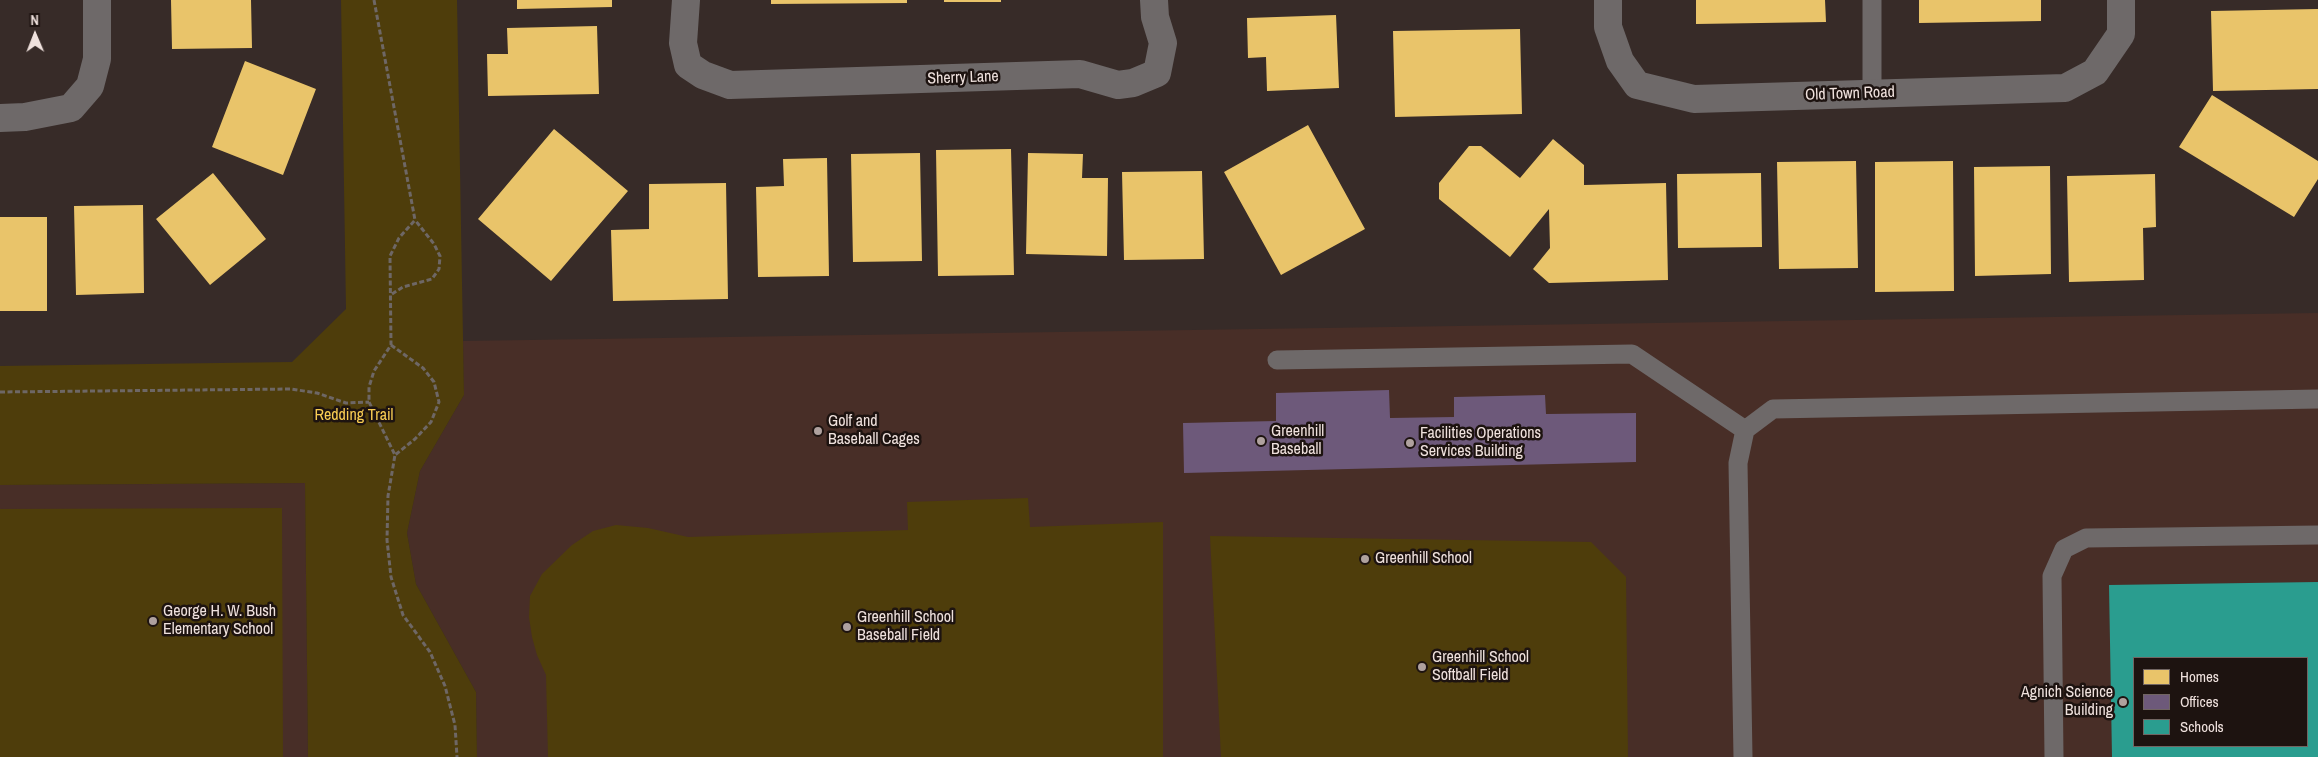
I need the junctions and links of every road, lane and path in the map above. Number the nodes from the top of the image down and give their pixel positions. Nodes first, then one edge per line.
1 (97, 0) edge
2 (374, 0) edge
3 (686, 0) edge
4 (1154, 0) edge
5 (1608, 0) edge
6 (1872, 0) edge
7 (2121, 0) edge
8 (1872, 94) junction
9 (0, 118) edge
10 (415, 220) junction
11 (391, 294) junction
12 (391, 345) junction
13 (1277, 360) dead end
14 (0, 392) edge
15 (2318, 399) edge
16 (369, 402) junction
17 (1745, 430) junction
18 (395, 455) junction
19 (2318, 535) edge
20 (457, 757) edge
21 (1743, 757) edge
22 (2054, 757) edge

1 - 9 street
2 - 10 path
3 - 4 street, Sherry Lane
5 - 8 street, Old Town Road
6 - 8 lane
7 - 8 street, Old Town Road
10 - 11 path
10 - 11 path
11 - 12 path
12 - 16 path
12 - 18 path
13 - 17 lane
14 - 16 path
15 - 17 lane
16 - 18 path
17 - 21 lane
18 - 20 path
19 - 22 lane

